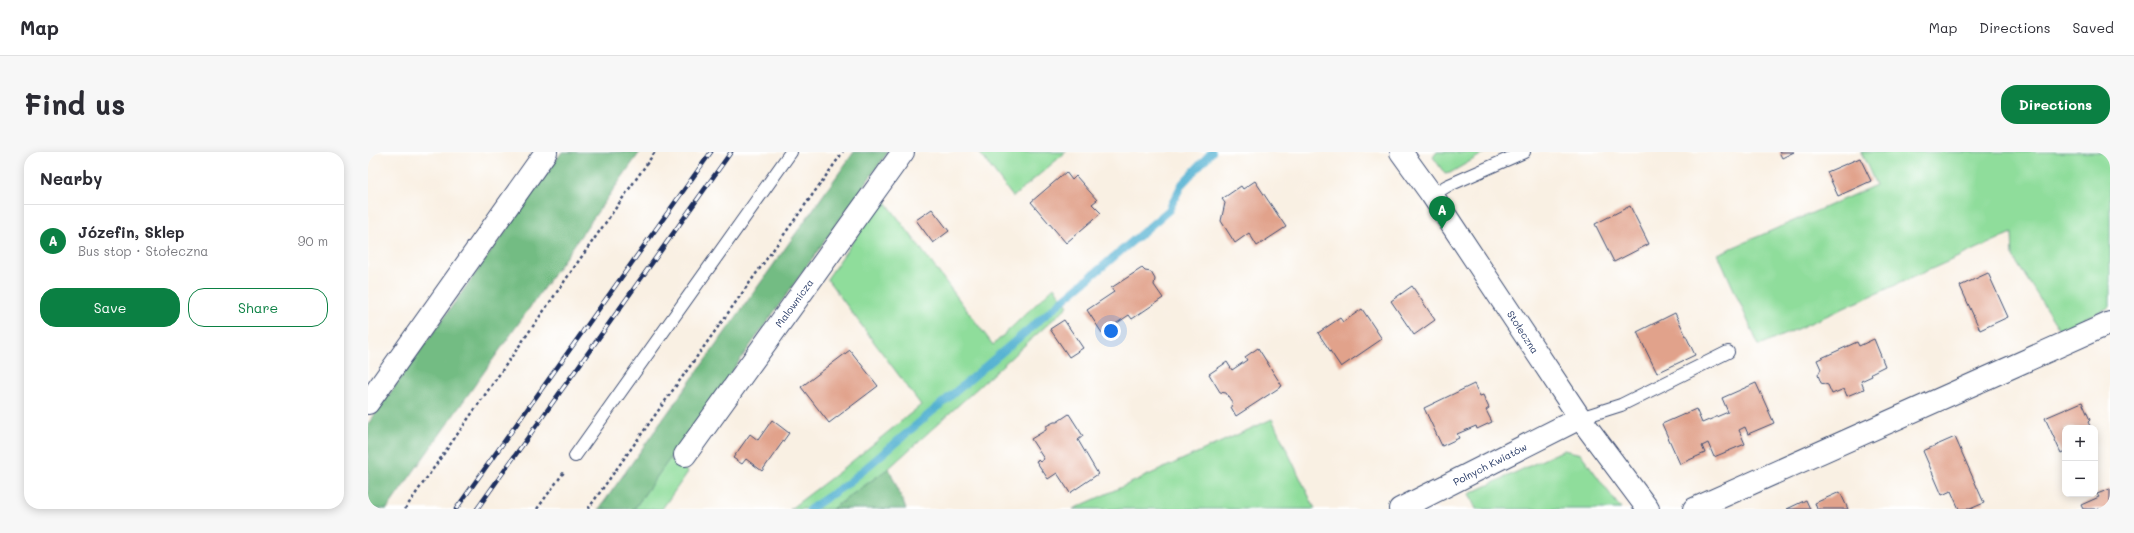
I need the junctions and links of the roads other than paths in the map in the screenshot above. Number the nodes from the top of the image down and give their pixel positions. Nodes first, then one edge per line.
1 (546, 152) edge
2 (791, 152) edge
3 (903, 152) edge
4 (1401, 152) edge
5 (1524, 152) edge
6 (1432, 195) junction
7 (2110, 323) edge
8 (1728, 352) dead end
9 (368, 403) edge
10 (1580, 418) junction
11 (685, 455) dead end
12 (575, 456) road end
13 (1400, 509) edge
14 (1648, 509) edge
15 (1694, 509) edge

1 - 9 street
2 - 12 lane
3 - 11 street, Malownicza
4 - 6 street, Stołeczna
5 - 6 lane
6 - 10 street, Stołeczna
7 - 15 street
8 - 10 lane
10 - 13 street, Polnych Kwiatów
10 - 14 street, Stołeczna

